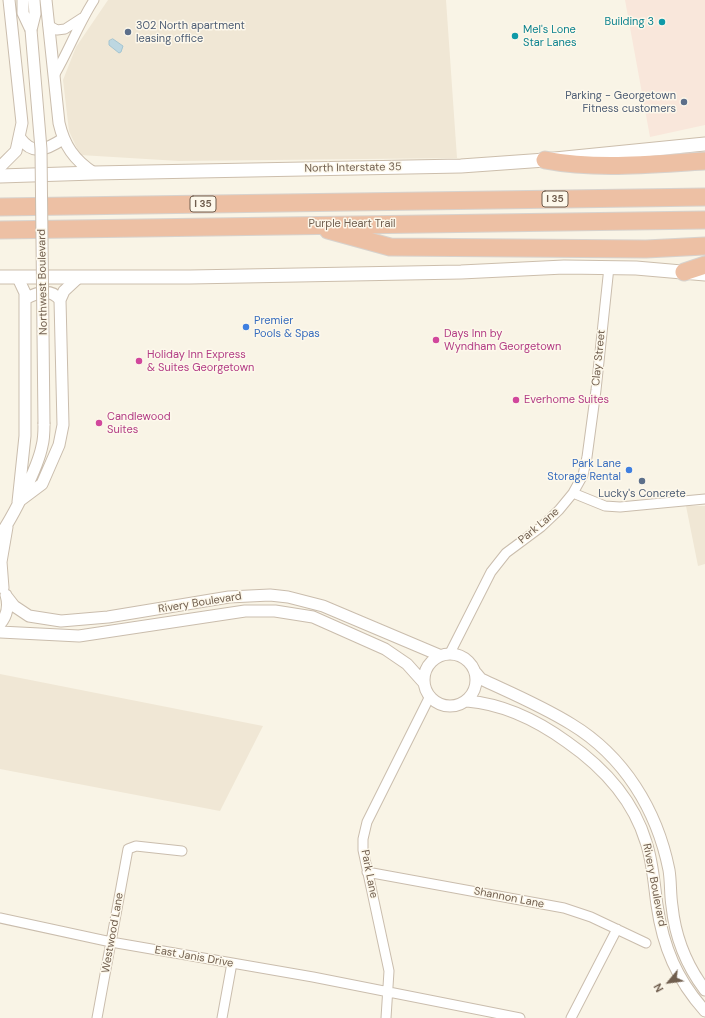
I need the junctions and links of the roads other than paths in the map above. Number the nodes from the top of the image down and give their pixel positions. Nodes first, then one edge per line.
1 (9, 0) edge
2 (24, 0) edge
3 (34, 0) edge
4 (46, 0) edge
5 (94, 0) edge
6 (82, 18) junction
7 (48, 25) junction
8 (31, 30) junction
9 (55, 74) junction
10 (20, 138) junction
11 (63, 140) junction
12 (705, 144) edge
13 (545, 160) junction
14 (705, 161) edge
15 (0, 167) edge
16 (94, 172) junction
17 (0, 176) edge
18 (705, 196) edge
19 (0, 207) edge
20 (705, 220) edge
21 (308, 224) junction
22 (0, 230) edge
23 (705, 246) edge
24 (705, 265) edge
25 (609, 267) junction
26 (684, 272) junction
27 (705, 274) edge
28 (0, 277) edge
29 (79, 277) junction
30 (18, 278) junction
31 (25, 299) junction
32 (60, 300) junction
33 (574, 493) junction
34 (705, 499) edge
35 (18, 502) junction
36 (7, 526) junction
37 (0, 535) edge
38 (3, 590) edge
39 (207, 601) junction
40 (314, 603) junction
41 (108, 617) junction
42 (210, 617) junction
43 (313, 617) junction
44 (0, 624) edge
45 (0, 632) edge
46 (111, 632) junction
47 (450, 653) junction
48 (439, 655) junction
49 (476, 673) junction
50 (424, 683) junction
51 (430, 696) junction
52 (467, 701) junction
53 (182, 851) dead end
54 (367, 872) junction
55 (0, 918) edge
56 (617, 929) junction
57 (111, 942) junction
58 (646, 943) dead end
59 (232, 963) junction
60 (705, 990) edge
61 (389, 993) junction
62 (705, 1011) edge
63 (97, 1018) edge
64 (222, 1018) edge
65 (386, 1018) edge
66 (520, 1018) edge
67 (571, 1018) edge

1 - 10 street
2 - 8 street, Northwest Boulevard
3 - 8 street, Northwest Boulevard
4 - 7 street
5 - 6 street
6 - 7 street
6 - 9 street
7 - 9 street
8 - 35 street, Northwest Boulevard, bridge
9 - 11 street
10 - 11 street
10 - 15 street
11 - 16 street
12 - 13 main road, North Interstate 35
13 - 14 highway
13 - 16 main road, North Interstate 35
16 - 17 main road, North Interstate 35
18 - 19 highway, Purple Heart Trail / I 35
20 - 21 highway, Purple Heart Trail / I 35
21 - 22 highway, Purple Heart Trail / I 35
21 - 23 highway
24 - 26 highway
25 - 26 main road
25 - 29 main road
25 - 33 street, Clay Street
26 - 27 main road
28 - 30 main road
29 - 30 main road
29 - 32 street
30 - 31 street
31 - 32 street
31 - 35 street
32 - 35 street
33 - 34 street
33 - 47 street, Park Lane
35 - 36 street, Northwest Boulevard
36 - 37 street, Northwest Boulevard
36 - 38 street, Northwest Boulevard
38 - 41 street, Rivery Boulevard
38 - 44 street, Northwest Boulevard
39 - 40 street, Rivery Boulevard
39 - 41 street, Rivery Boulevard
39 - 42 street
40 - 43 street
40 - 48 street, Rivery Boulevard
41 - 46 street
42 - 43 street, Rivery Boulevard
42 - 46 street, Rivery Boulevard
43 - 50 street, Rivery Boulevard
45 - 46 street, Rivery Boulevard
47 - 48 street
47 - 49 street
48 - 50 street
49 - 52 street
49 - 60 street, Rivery Boulevard
50 - 51 street
51 - 52 street
51 - 54 street, Park Lane
52 - 62 street, Rivery Boulevard
53 - 57 street, Westwood Lane
54 - 56 street, Shannon Lane
54 - 61 street, Park Lane
55 - 57 street, East Janis Drive
56 - 58 street, Shannon Lane
56 - 67 street
57 - 59 street, East Janis Drive
57 - 63 street, Westwood Lane
59 - 61 street, East Janis Drive
59 - 64 street
61 - 65 street, Park Lane
61 - 66 street, East Janis Drive

